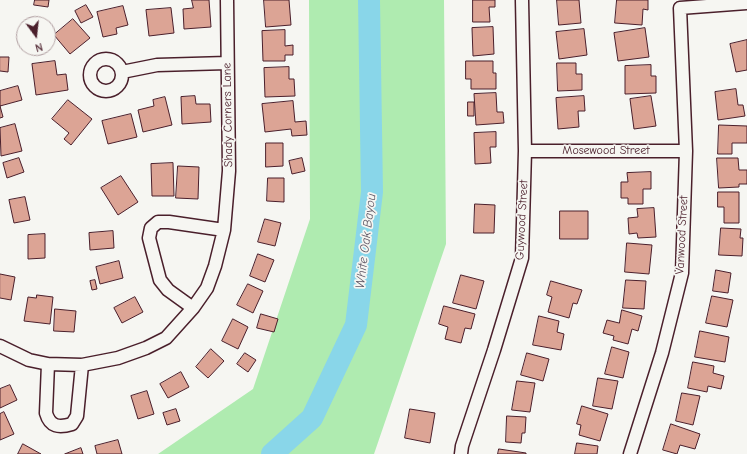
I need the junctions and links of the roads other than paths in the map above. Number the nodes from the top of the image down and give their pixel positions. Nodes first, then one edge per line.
1 (227, 0) edge
2 (522, 0) edge
3 (747, 3) edge
4 (227, 63) junction
5 (122, 72) dead end
6 (525, 151) junction
7 (686, 151) junction
8 (224, 230) junction
9 (193, 308) junction
10 (0, 346) edge
11 (48, 364) junction
12 (82, 366) junction
13 (461, 454) edge
14 (630, 454) edge

1 - 4 street, Shady Corners Lane
2 - 6 street, Guywood Street
3 - 7 street, Vanwood Street
4 - 5 street
4 - 8 street, Shady Corners Lane
6 - 7 street, Mosewood Street
6 - 13 street, Guywood Street
7 - 14 street, Vanwood Street
8 - 9 street, Shady Corners Lane
8 - 9 street
9 - 12 street, Shady Corners Lane
10 - 11 street, Shady Corners Lane
11 - 12 street, Shady Corners Lane
11 - 12 street

